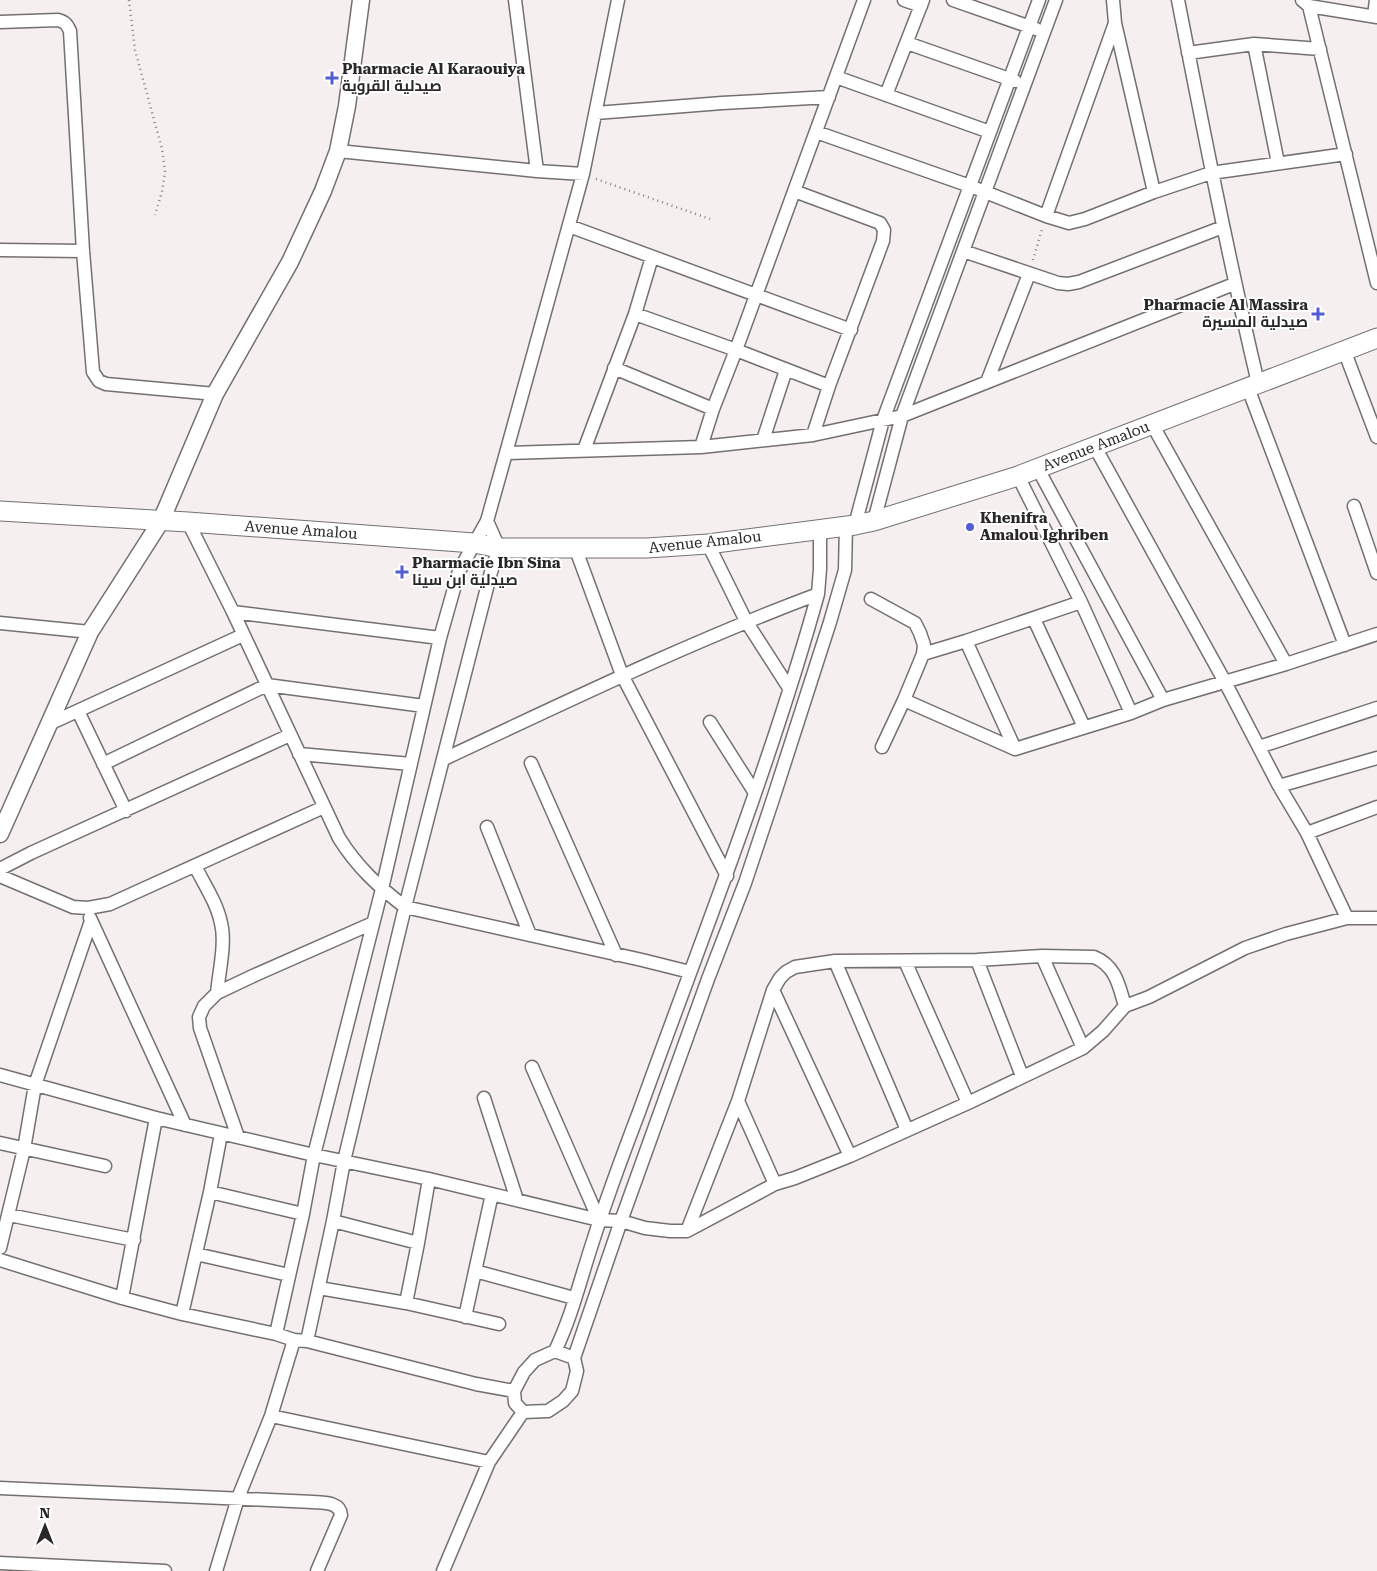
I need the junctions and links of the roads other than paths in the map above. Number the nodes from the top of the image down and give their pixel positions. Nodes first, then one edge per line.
1 (361, 0) edge
2 (515, 0) edge
3 (618, 0) edge
4 (864, 0) edge
5 (904, 0) edge
6 (953, 0) edge
7 (1038, 0) edge
8 (1056, 0) edge
9 (1113, 0) edge
10 (1178, 0) edge
11 (1376, 0) edge
12 (922, 3) edge
13 (1306, 3) edge
14 (1376, 17) edge
15 (0, 22) edge
16 (1115, 23) junction
17 (1029, 26) junction
18 (1044, 31) junction
19 (907, 43) junction
20 (1254, 44) junction
21 (1320, 49) junction
22 (1188, 53) junction
23 (836, 77) junction
24 (1009, 79) junction
25 (1024, 84) junction
26 (886, 95) junction
27 (829, 97) junction
28 (596, 113) junction
29 (816, 132) junction
30 (990, 132) junction
31 (338, 151) junction
32 (1346, 154) junction
33 (1278, 163) junction
34 (537, 171) junction
35 (1211, 173) junction
36 (583, 174) junction
37 (970, 186) junction
38 (794, 191) junction
39 (985, 192) junction
40 (1154, 192) junction
41 (1046, 216) junction
42 (569, 226) junction
43 (1223, 227) junction
44 (0, 250) edge
45 (963, 250) junction
46 (83, 251) junction
47 (652, 257) junction
48 (1029, 274) junction
49 (1377, 283) edge
50 (1234, 284) junction
51 (756, 295) junction
52 (635, 314) junction
53 (851, 330) junction
54 (1377, 338) edge
55 (736, 350) junction
56 (1344, 350) junction
57 (614, 368) junction
58 (786, 370) junction
59 (988, 382) junction
60 (829, 386) junction
61 (1253, 386) junction
62 (215, 394) junction
63 (713, 409) junction
64 (902, 416) junction
65 (883, 420) junction
66 (1152, 424) junction
67 (813, 435) junction
68 (1377, 437) edge
69 (763, 440) junction
70 (701, 447) junction
71 (1095, 447) junction
72 (584, 450) junction
73 (506, 453) junction
74 (1038, 469) junction
75 (1018, 476) junction
76 (1354, 506) dead end
77 (0, 511) edge
78 (161, 521) junction
79 (487, 521) junction
80 (874, 521) junction
81 (188, 522) junction
82 (851, 525) junction
83 (820, 529) junction
84 (474, 542) junction
85 (708, 544) junction
86 (575, 547) junction
87 (500, 548) junction
88 (1377, 573) edge
89 (818, 594) junction
90 (870, 599) dead end
91 (1081, 602) junction
92 (233, 612) junction
93 (1034, 619) junction
94 (0, 622) edge
95 (746, 622) junction
96 (90, 632) junction
97 (1377, 634) edge
98 (244, 635) junction
99 (440, 638) junction
100 (966, 641) junction
101 (1345, 645) junction
102 (923, 654) junction
103 (1286, 664) junction
104 (622, 675) junction
105 (1225, 682) junction
106 (267, 685) junction
107 (789, 688) junction
108 (904, 700) junction
109 (1163, 700) junction
110 (424, 706) junction
111 (1377, 708) edge
112 (78, 711) junction
113 (1131, 713) junction
114 (710, 722) dead end
115 (49, 724) junction
116 (1084, 728) junction
117 (290, 735) junction
118 (1259, 747) junction
119 (882, 748) dead end
120 (1014, 749) junction
121 (299, 754) junction
122 (1377, 758) edge
123 (444, 759) junction
124 (532, 763) dead end
125 (103, 764) junction
126 (411, 764) junction
127 (1279, 786) junction
128 (755, 793) junction
129 (324, 807) junction
130 (1377, 807) edge
131 (126, 811) junction
132 (487, 827) dead end
133 (0, 834) edge
134 (1308, 834) junction
135 (195, 866) junction
136 (0, 869) edge
137 (0, 876) edge
138 (726, 876) junction
139 (382, 889) junction
140 (405, 907) junction
141 (90, 915) junction
142 (1347, 918) junction
143 (1377, 918) edge
144 (373, 923) junction
145 (530, 935) junction
146 (616, 955) junction
147 (1042, 956) junction
148 (977, 960) junction
149 (835, 961) junction
150 (905, 961) junction
151 (690, 972) junction
152 (773, 990) junction
153 (217, 993) junction
154 (1125, 1006) junction
155 (1083, 1048) junction
156 (532, 1067) dead end
157 (0, 1075) edge
158 (1022, 1076) junction
159 (35, 1085) junction
160 (484, 1098) dead end
161 (738, 1101) junction
162 (968, 1103) junction
163 (156, 1118) junction
164 (185, 1125) junction
165 (907, 1130) junction
166 (221, 1134) junction
167 (238, 1137) junction
168 (0, 1142) edge
169 (24, 1149) junction
170 (314, 1155) junction
171 (850, 1156) junction
172 (344, 1161) junction
173 (105, 1166) dead end
174 (429, 1179) junction
175 (774, 1184) junction
176 (210, 1192) junction
177 (492, 1194) junction
178 (517, 1200) junction
179 (303, 1214) junction
180 (8, 1215) junction
181 (599, 1220) junction
182 (333, 1221) junction
183 (621, 1221) junction
184 (687, 1231) junction
185 (134, 1240) junction
186 (418, 1243) junction
187 (0, 1248) edge
188 (196, 1254) junction
189 (0, 1260) edge
190 (475, 1272) junction
191 (289, 1275) junction
192 (319, 1288) junction
193 (122, 1298) junction
194 (574, 1298) junction
195 (406, 1303) junction
196 (182, 1314) junction
197 (465, 1317) junction
198 (500, 1324) dead end
199 (276, 1334) junction
200 (294, 1340) junction
201 (308, 1341) junction
202 (555, 1351) junction
203 (574, 1358) junction
204 (514, 1391) junction
205 (523, 1412) junction
206 (270, 1416) junction
207 (489, 1462) junction
208 (0, 1488) edge
209 (238, 1498) junction
210 (0, 1563) edge
211 (165, 1571) edge
212 (216, 1571) edge
213 (316, 1571) edge
214 (443, 1571) edge

1 - 31 street
2 - 34 street
3 - 28 street
4 - 23 street
5 - 12 street
6 - 17 street
7 - 17 street
8 - 18 street
9 - 16 street
10 - 22 street
11 - 14 street
12 - 19 street
13 - 14 street
13 - 21 street
15 - 46 street
16 - 40 street
16 - 41 street
17 - 18 street
17 - 24 street
18 - 25 street
19 - 24 street
19 - 26 street
20 - 21 street
20 - 22 street
20 - 33 street
21 - 32 street
22 - 35 street
23 - 26 street
23 - 27 street
24 - 25 street
24 - 30 street
25 - 39 street
26 - 30 street
27 - 28 street
27 - 29 street
28 - 36 street
29 - 37 street
29 - 38 street
30 - 37 street
31 - 34 street
31 - 62 street
32 - 33 street
32 - 49 street
33 - 35 street
34 - 36 street
35 - 40 street
35 - 43 street
36 - 42 street
37 - 39 street
37 - 65 street
38 - 51 street
38 - 53 street
39 - 41 street
39 - 45 street
40 - 41 street
42 - 47 street
42 - 73 street
43 - 48 street
43 - 50 street
44 - 46 street
45 - 48 street
45 - 64 street
46 - 62 street
47 - 51 street
47 - 52 street
48 - 59 street
50 - 59 street
50 - 61 street
51 - 53 street
51 - 55 street
52 - 55 street
52 - 57 street
53 - 60 street
54 - 56 main road, Avenue Amalou
55 - 58 street
55 - 63 street
56 - 61 main road, Avenue Amalou
56 - 68 street
57 - 63 street
57 - 72 street
58 - 60 street
58 - 69 street
59 - 64 street
60 - 67 street
61 - 66 main road, Avenue Amalou
61 - 101 street
62 - 78 street
63 - 70 street
64 - 65 street
64 - 80 street
65 - 67 street
65 - 82 street
66 - 71 main road, Avenue Amalou
66 - 103 street
67 - 69 street
69 - 70 street
70 - 72 street
71 - 74 main road, Avenue Amalou
71 - 105 street
72 - 73 street
73 - 79 street
74 - 75 main road, Avenue Amalou
74 - 109 street
75 - 80 main road, Avenue Amalou
75 - 91 street
76 - 88 street
77 - 78 main road, Avenue Amalou
78 - 81 main road, Avenue Amalou
78 - 96 street
79 - 84 street
79 - 87 street
80 - 82 main road, Avenue Amalou
81 - 84 main road, Avenue Amalou
81 - 92 street
82 - 83 main road, Avenue Amalou
82 - 183 street
83 - 85 main road, Avenue Amalou
83 - 89 street
84 - 87 main road, Avenue Amalou
84 - 99 street
85 - 86 main road, Avenue Amalou
85 - 95 street
86 - 87 main road, Avenue Amalou
86 - 104 street
87 - 123 street
89 - 95 street
89 - 107 street
90 - 102 street
91 - 93 street
91 - 113 street
92 - 98 street
92 - 99 street
93 - 100 street
93 - 116 street
94 - 96 street
95 - 104 street
95 - 107 street
96 - 115 street
97 - 101 street
98 - 106 street
98 - 112 street
99 - 110 street
100 - 102 street
100 - 120 street
101 - 103 street
102 - 108 street
103 - 105 street
104 - 123 street
104 - 138 street
105 - 109 street
105 - 118 street
106 - 110 street
106 - 117 street
106 - 125 street
107 - 128 street
108 - 119 street
108 - 120 street
109 - 113 street
110 - 126 street
111 - 118 street
112 - 115 street
112 - 125 street
113 - 116 street
114 - 128 street
115 - 133 street
116 - 120 street
117 - 121 street
117 - 131 street
118 - 127 street
121 - 126 street
121 - 129 street
122 - 127 street
123 - 140 street
124 - 146 street
125 - 131 street
126 - 139 street
127 - 134 street
128 - 138 street
129 - 135 street
129 - 139 street
130 - 134 street
131 - 136 street
132 - 145 street
134 - 142 street
135 - 141 street
135 - 153 street
137 - 141 street
138 - 151 street
139 - 140 street
139 - 144 street
140 - 145 street
140 - 172 street
141 - 159 street
141 - 164 street
142 - 143 street
142 - 154 street
144 - 153 street
144 - 170 street
145 - 146 street
146 - 151 street
147 - 148 street
147 - 154 street
147 - 155 street
148 - 150 street
148 - 158 street
149 - 150 street
149 - 152 street
149 - 165 street
150 - 162 street
151 - 181 street
152 - 161 street
152 - 171 street
153 - 167 street
154 - 155 street
155 - 158 street
156 - 181 street
157 - 159 street
158 - 162 street
159 - 163 street
159 - 169 street
160 - 178 street
161 - 175 street
161 - 184 street
162 - 165 street
163 - 164 street
163 - 185 street
164 - 166 street
165 - 171 street
166 - 167 street
166 - 176 street
167 - 170 street
168 - 169 street
169 - 173 street
169 - 180 street
170 - 172 street
170 - 179 street
171 - 175 street
172 - 174 street
172 - 182 street
174 - 177 street
174 - 186 street
175 - 184 street
176 - 179 street
176 - 188 street
177 - 178 street
177 - 190 street
178 - 181 street
179 - 191 street
180 - 185 street
180 - 187 street
181 - 183 street
181 - 194 street
182 - 186 street
182 - 192 street
183 - 184 street
183 - 203 street
185 - 193 street
186 - 195 street
188 - 191 street
188 - 196 street
189 - 193 street
190 - 194 street
190 - 197 street
191 - 199 street
192 - 195 street
192 - 201 street
193 - 196 street
194 - 202 street
195 - 197 street
196 - 199 street
197 - 198 street
199 - 200 street
200 - 201 street
200 - 206 street
201 - 204 street
202 - 203 street
202 - 204 street
203 - 205 street
204 - 205 street
205 - 207 street
206 - 207 street
206 - 209 street
207 - 214 street
208 - 209 street
209 - 212 street
209 - 213 street
210 - 211 street

